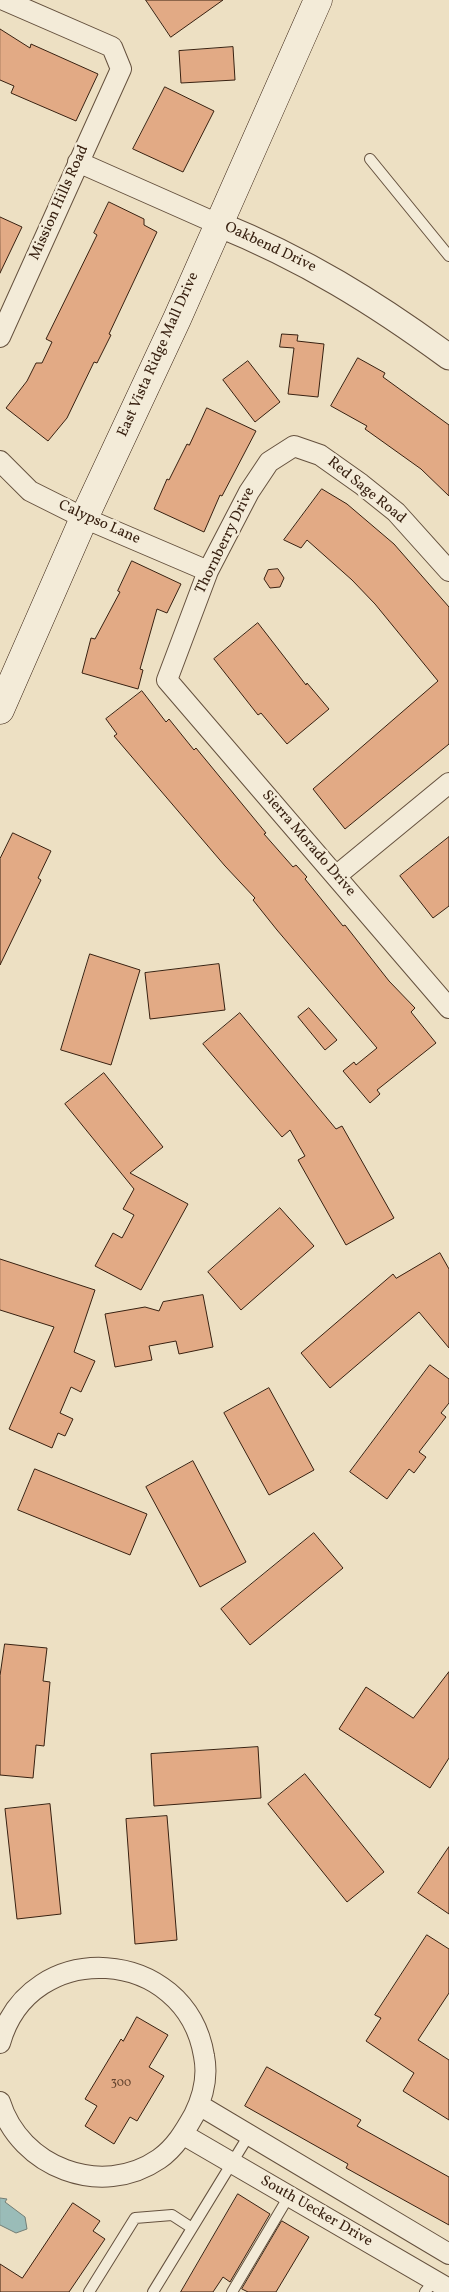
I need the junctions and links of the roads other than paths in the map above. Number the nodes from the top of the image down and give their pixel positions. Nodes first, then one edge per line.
1 (4, 0) edge
2 (318, 0) edge
3 (370, 159) dead end
4 (78, 162) junction
5 (218, 224) junction
6 (449, 256) edge
7 (0, 337) edge
8 (449, 357) edge
9 (294, 446) joint
10 (0, 461) edge
11 (84, 518) junction
12 (208, 570) junction
13 (449, 571) edge
14 (167, 680) joint
15 (0, 710) edge
16 (449, 783) edge
17 (336, 876) junction
18 (449, 1008) edge
19 (1, 2035) edge
20 (0, 2102) edge
21 (199, 2105) junction
22 (184, 2135) junction
23 (249, 2135) junction
24 (232, 2163) junction
25 (289, 2196) junction
26 (192, 2228) junction
27 (449, 2254) edge
28 (436, 2288) edge
29 (89, 2292) edge
30 (153, 2292) edge
31 (232, 2292) edge

1 - 4 street, Mission Hills Road
2 - 5 main road, East Vista Ridge Mall Drive
3 - 6 lane
4 - 5 street, Oakbend Drive
4 - 7 street, Mission Hills Road
5 - 8 street, Oakbend Drive
5 - 11 main road, East Vista Ridge Mall Drive
9 - 12 street, Thornberry Drive
9 - 13 street, Red Sage Road
10 - 11 street, Calypso Lane
11 - 12 street, Calypso Lane
11 - 15 main road, East Vista Ridge Mall Drive
12 - 14 street, Thornberry Drive
14 - 17 street, Sierra Morado Drive
16 - 17 street
17 - 18 street, Sierra Morado Drive
19 - 21 street
20 - 22 street
21 - 22 street
21 - 23 street, South Uecker Drive
22 - 24 street, South Uecker Drive
23 - 24 lane
23 - 27 street, South Uecker Drive
24 - 25 street, South Uecker Drive
24 - 26 lane
25 - 28 street, South Uecker Drive
25 - 31 lane
26 - 29 lane
26 - 30 lane

